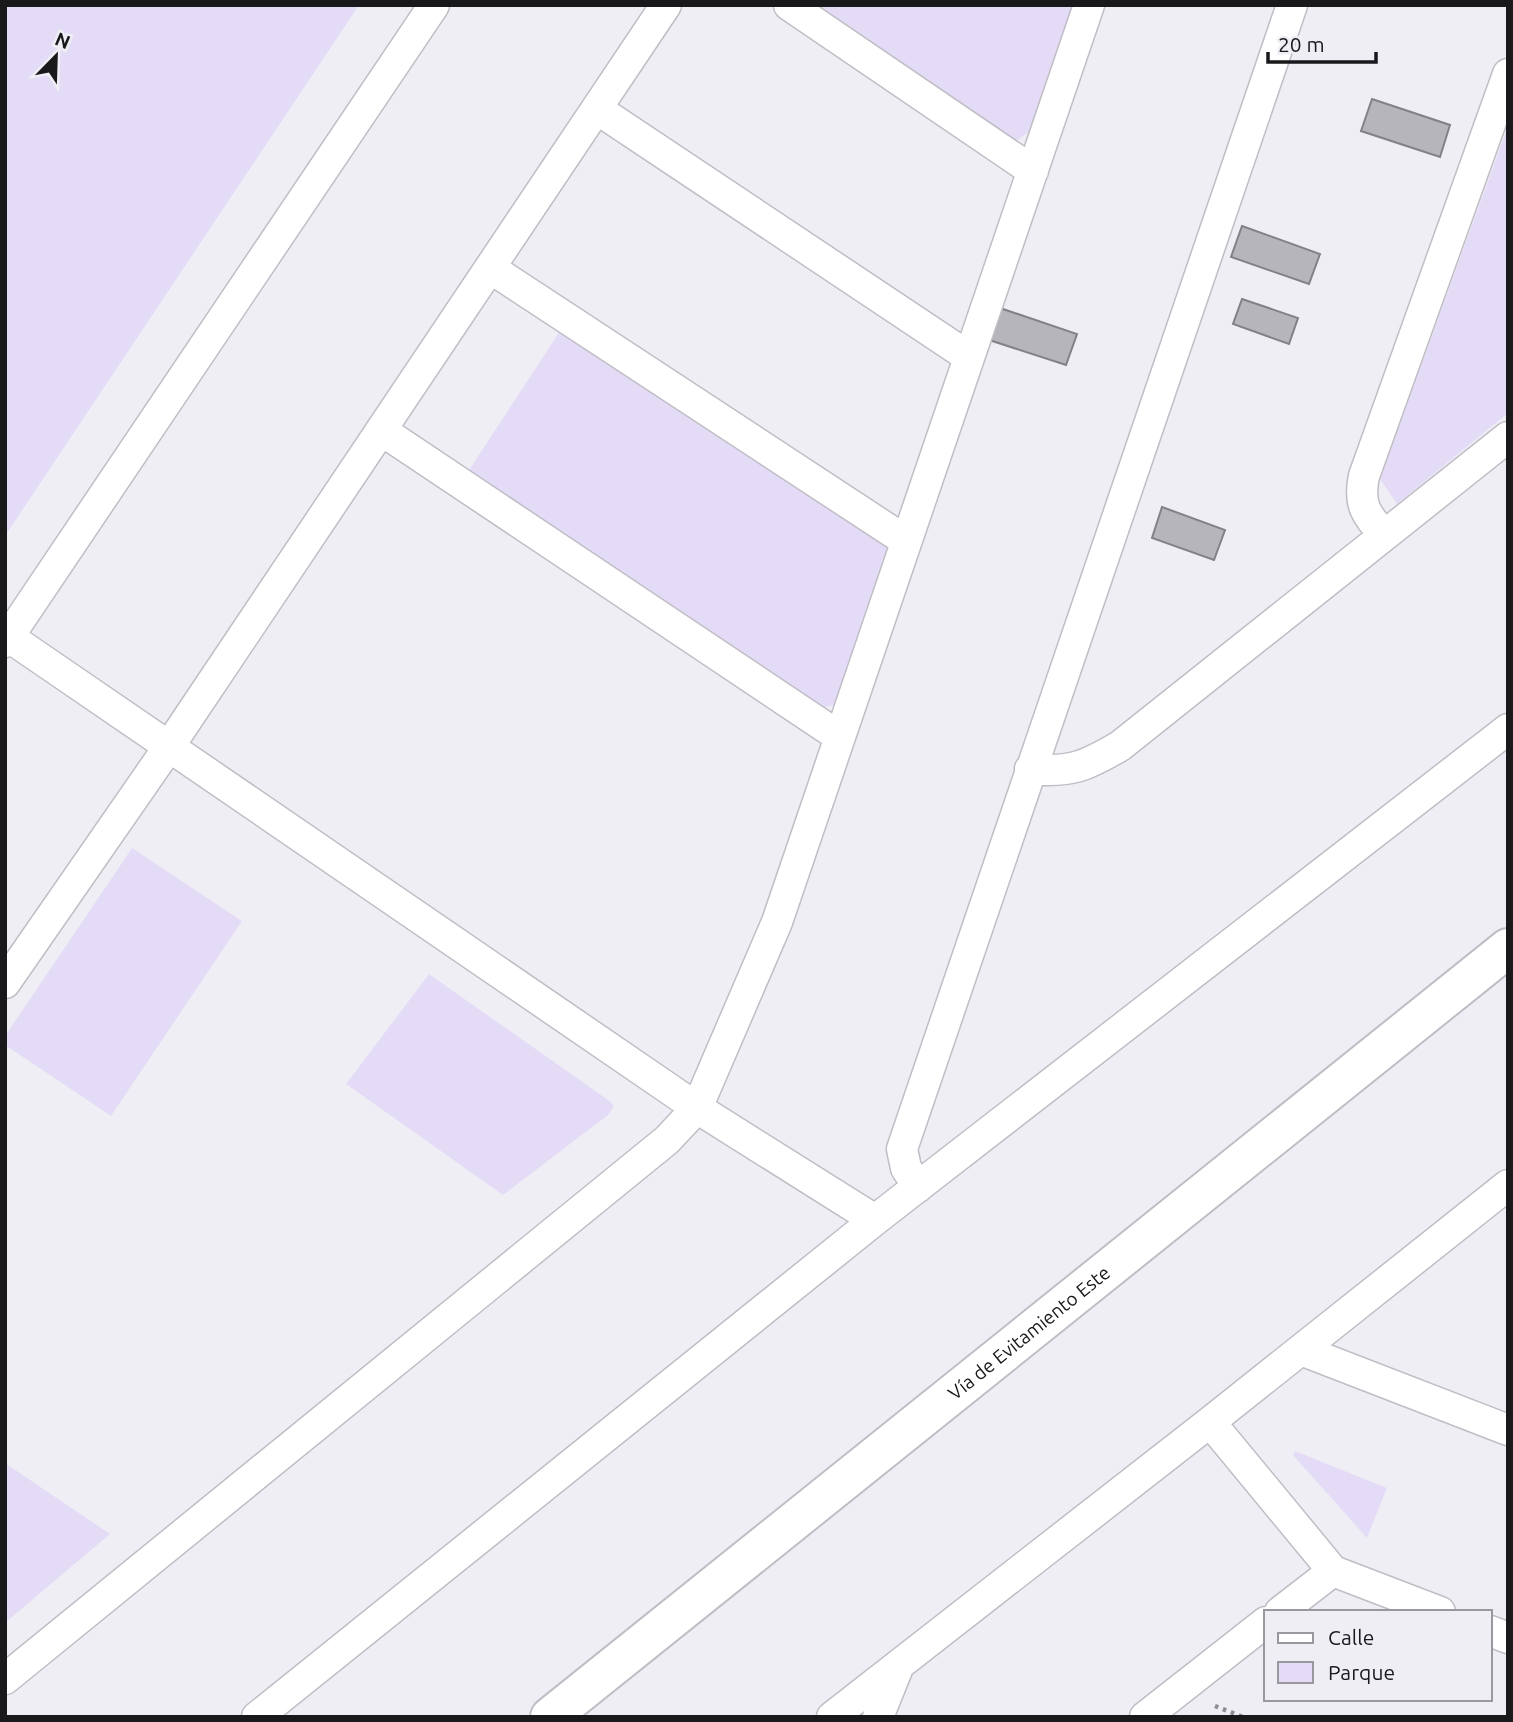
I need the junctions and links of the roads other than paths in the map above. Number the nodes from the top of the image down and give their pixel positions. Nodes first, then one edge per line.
1 (434, 5) edge
2 (666, 5) edge
3 (789, 5) edge
4 (1089, 5) edge
5 (1292, 5) edge
6 (1508, 74) edge
7 (597, 109) junction
8 (1032, 171) junction
9 (490, 268) junction
10 (969, 357) junction
11 (381, 430) junction
12 (1508, 437) edge
13 (1385, 535) junction
14 (906, 541) junction
15 (7, 640) edge
16 (1508, 729) edge
17 (840, 737) junction
18 (168, 748) junction
19 (1030, 769) junction
20 (1508, 948) edge
21 (5, 982) edge
22 (697, 1108) junction
23 (1508, 1185) edge
24 (918, 1187) junction
25 (875, 1220) junction
26 (1301, 1350) junction
27 (1210, 1422) junction
28 (1508, 1430) edge
29 (1333, 1571) junction
30 (1283, 1610) edge
31 (1435, 1610) edge
32 (1264, 1624) edge
33 (899, 1664) junction
34 (5, 1679) edge
35 (561, 1711) edge
36 (257, 1717) edge
37 (832, 1717) edge
38 (878, 1717) edge
39 (1145, 1717) edge

1 - 15 street
2 - 7 street
3 - 8 street
4 - 8 street
5 - 19 street
6 - 13 street
7 - 9 street
7 - 10 street
8 - 10 street
9 - 11 street
9 - 14 street
10 - 14 street
11 - 17 street
11 - 18 street
12 - 13 street
13 - 19 street
14 - 17 street
15 - 18 street
16 - 24 street
17 - 22 street
18 - 21 street
18 - 22 street
19 - 24 street
20 - 35 highway, Vía de Evitamiento Este
22 - 25 street
22 - 34 street
23 - 26 street
24 - 25 street
25 - 36 street
26 - 27 street
26 - 28 street
27 - 29 street
27 - 33 street
29 - 30 street
29 - 31 street
32 - 39 street
33 - 37 street
33 - 38 street

